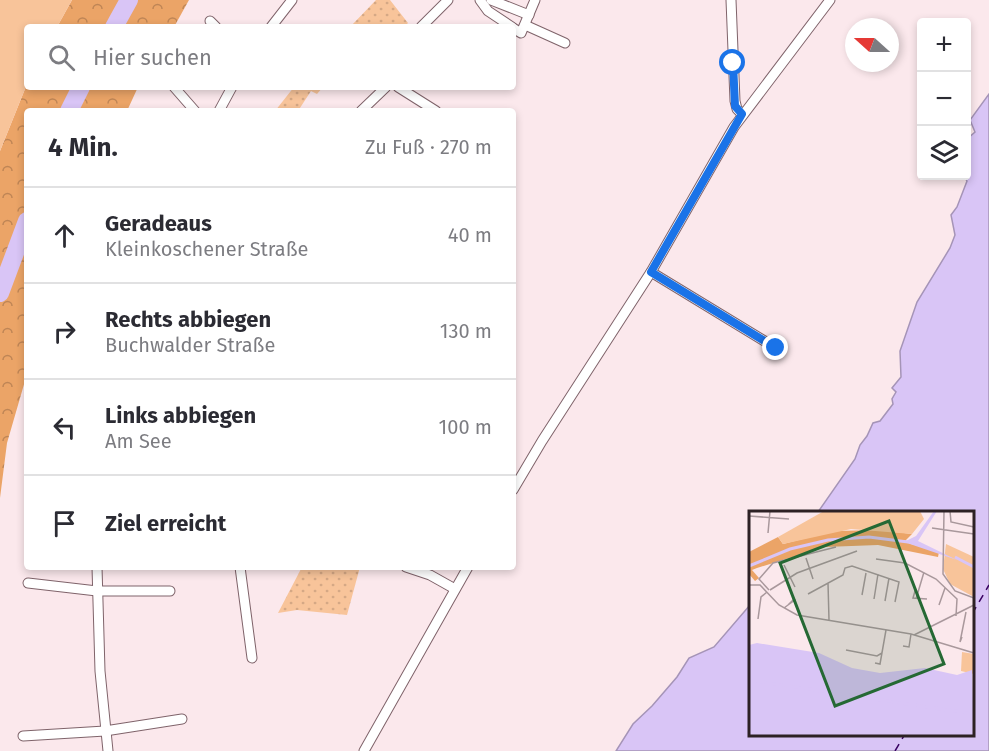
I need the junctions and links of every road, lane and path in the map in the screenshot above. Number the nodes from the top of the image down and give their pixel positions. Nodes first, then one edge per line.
1 (292, 0) edge
2 (448, 0) edge
3 (480, 0) edge
4 (491, 0) edge
5 (535, 0) edge
6 (731, 0) edge
7 (830, 0) edge
8 (529, 15) junction
9 (273, 24) edge
10 (424, 24) edge
11 (508, 24) edge
12 (525, 25) junction
13 (516, 30) edge
14 (565, 43) dead end
15 (177, 90) edge
16 (230, 90) edge
17 (383, 90) edge
18 (403, 90) edge
19 (192, 108) edge
20 (221, 108) edge
21 (364, 108) edge
22 (431, 108) edge
23 (742, 114) junction
24 (651, 272) junction
25 (776, 348) dead end
26 (516, 485) edge
27 (97, 570) edge
28 (240, 570) edge
29 (415, 570) edge
30 (466, 570) edge
31 (28, 583) dead end
32 (455, 590) junction
33 (97, 591) junction
34 (170, 591) dead end
35 (252, 658) dead end
36 (182, 719) dead end
37 (105, 731) junction
38 (23, 736) dead end
39 (108, 751) edge
40 (363, 751) edge

1 - 9 street
2 - 10 street
3 - 11 street
4 - 8 street
5 - 8 street
6 - 23 street
7 - 23 street
8 - 12 street
12 - 13 street
12 - 14 street
15 - 19 street
16 - 20 street
17 - 21 street
18 - 22 street
23 - 24 street
24 - 25 street
24 - 26 street
27 - 33 street
28 - 35 street
29 - 32 street
30 - 32 street
31 - 33 street
32 - 40 street
33 - 34 street
33 - 37 street
36 - 37 street
37 - 38 street
37 - 39 street

